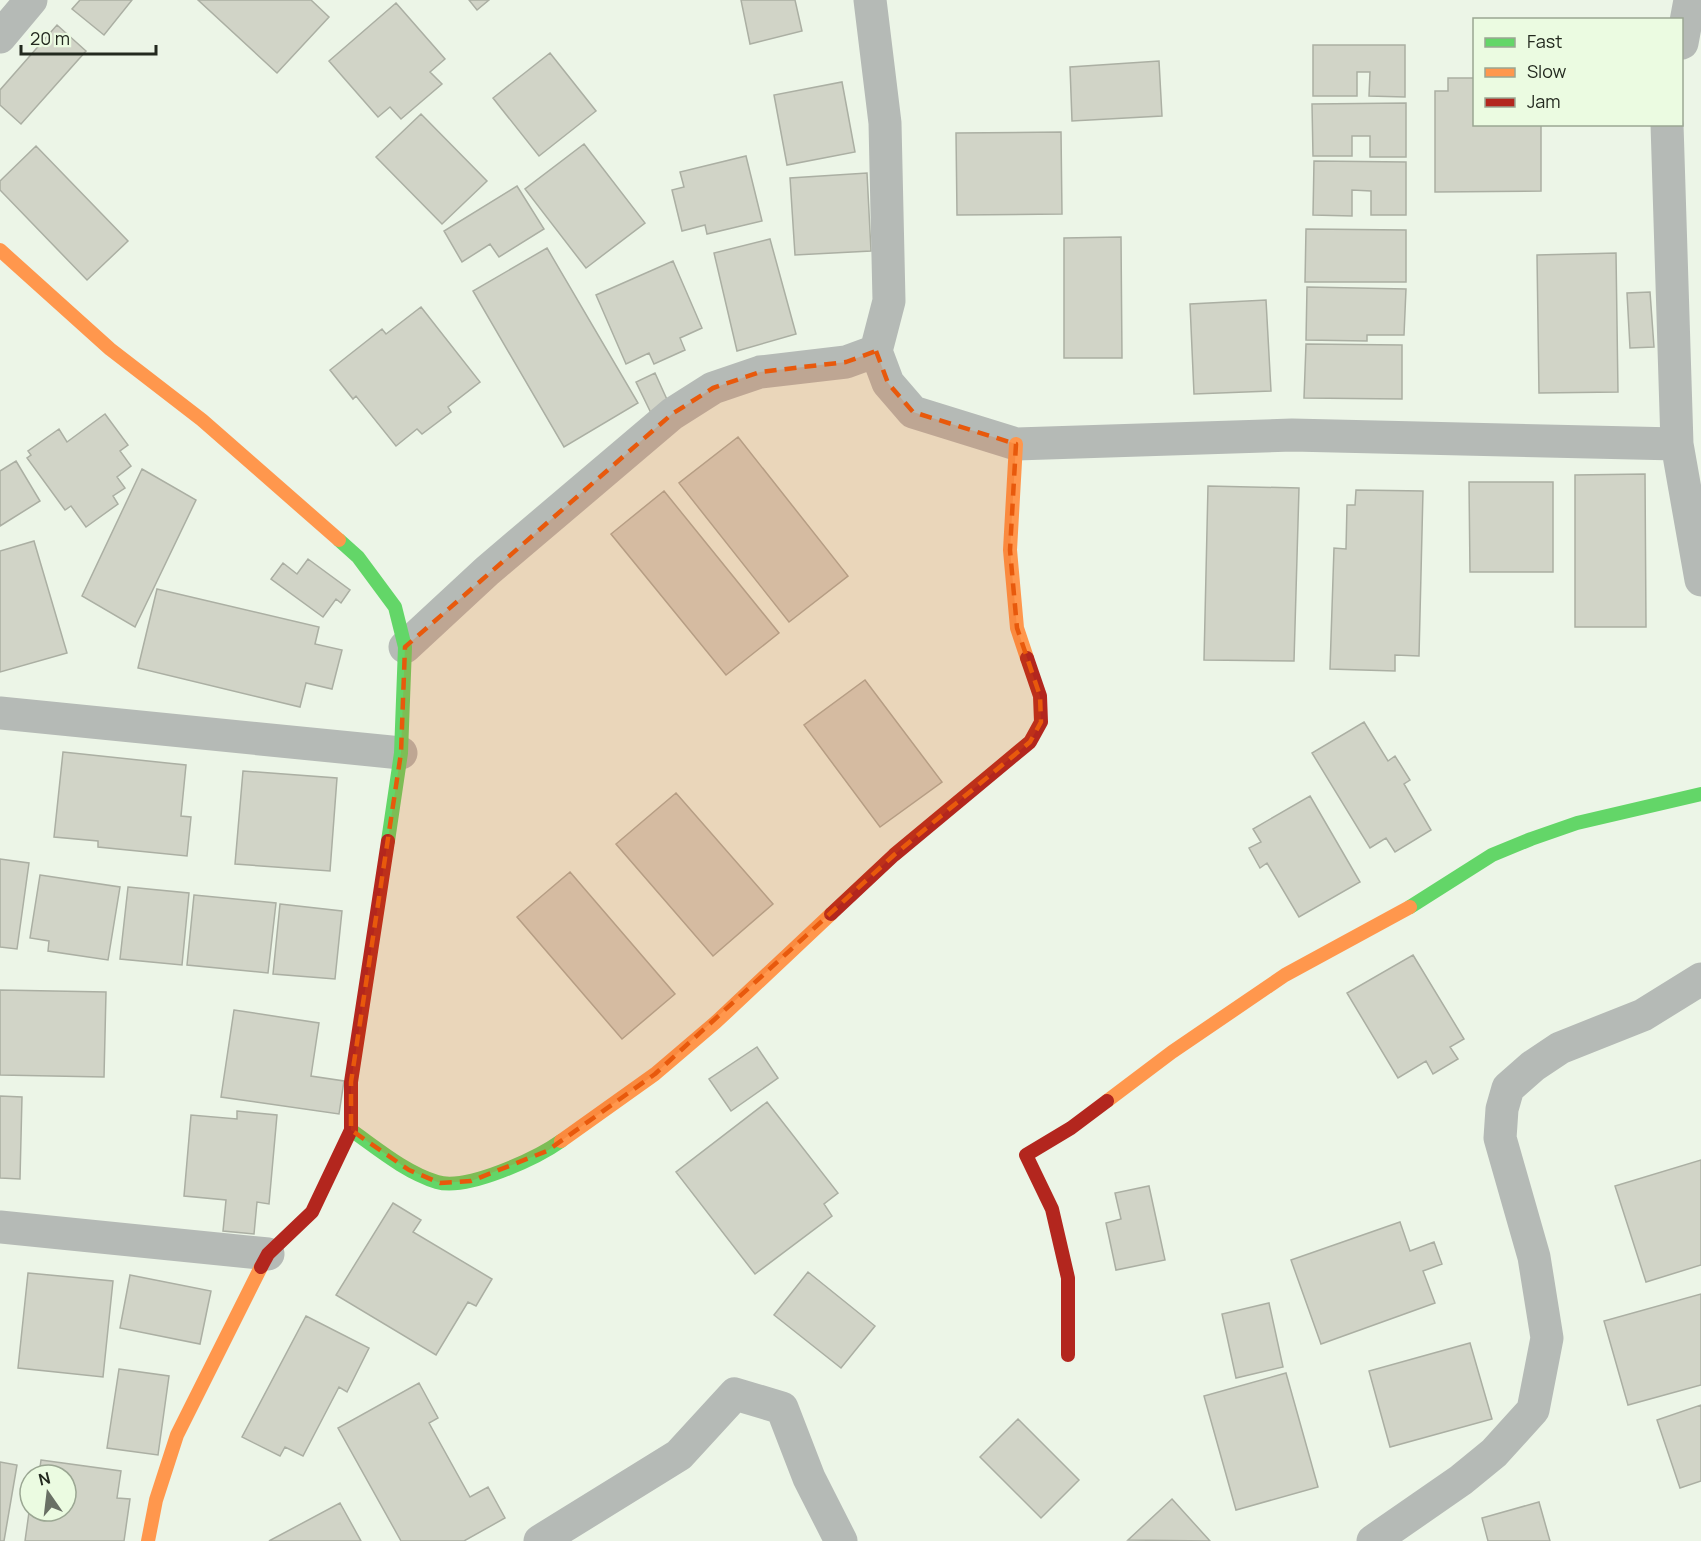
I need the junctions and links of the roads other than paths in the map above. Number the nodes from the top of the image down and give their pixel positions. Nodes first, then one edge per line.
1 (31, 0) edge
2 (870, 0) edge
3 (1690, 0) edge
4 (0, 38) edge
5 (1683, 38) edge
6 (1667, 126) edge
7 (0, 250) edge
8 (876, 351) junction
9 (1016, 444) junction
10 (1677, 444) junction
11 (1701, 580) edge
12 (405, 647) junction
13 (0, 713) edge
14 (401, 753) junction
15 (1701, 794) edge
16 (1701, 979) edge
17 (351, 1130) junction
18 (0, 1227) edge
19 (268, 1254) junction
20 (1068, 1355) dead end
21 (148, 1541) edge
22 (540, 1541) edge
23 (841, 1541) edge
24 (1373, 1541) edge

1 - 4 street
2 - 8 street
3 - 5 street
6 - 10 street
7 - 12 street
8 - 9 street
8 - 12 street
9 - 10 street
9 - 17 street
10 - 11 street
12 - 14 street
13 - 14 street
14 - 17 street
15 - 20 street
16 - 24 street
17 - 19 street
18 - 19 street
19 - 21 street
22 - 23 street

